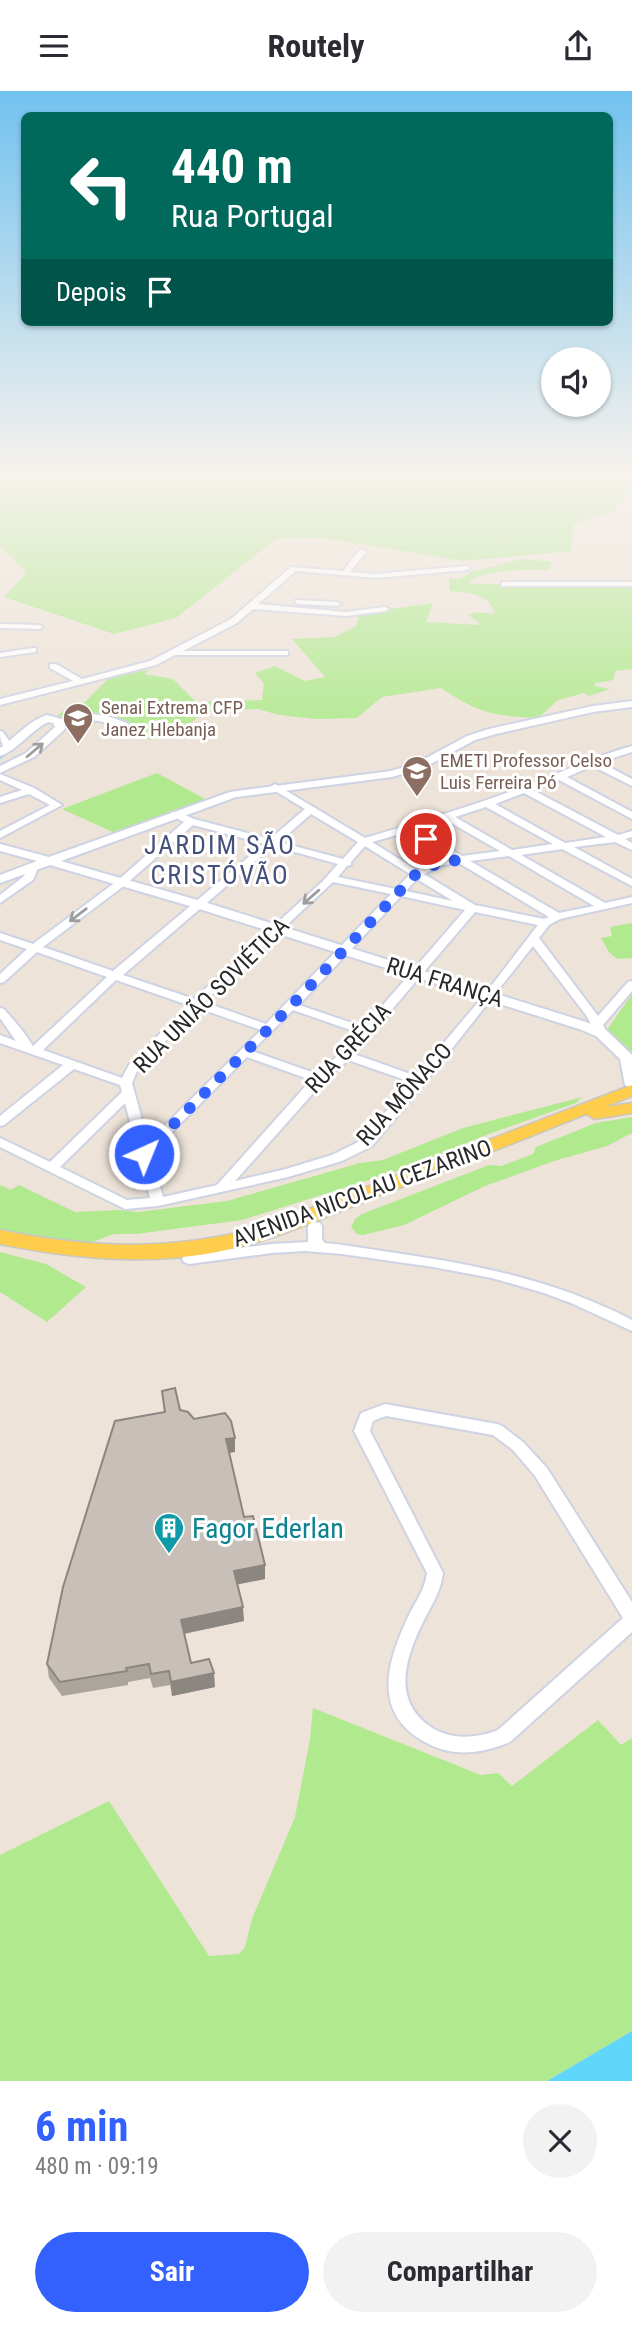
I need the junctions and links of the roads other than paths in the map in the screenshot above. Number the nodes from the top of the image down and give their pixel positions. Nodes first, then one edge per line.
1 (354, 562) edge
2 (467, 568) dead end
3 (345, 573) junction
4 (632, 584) edge
5 (506, 585) dead end
6 (257, 599) junction
7 (337, 604) dead end
8 (249, 606) junction
9 (385, 609) dead end
10 (0, 626) edge
11 (39, 627) dead end
12 (33, 650) dead end
13 (175, 653) junction
14 (285, 653) dead end
15 (0, 655) edge
16 (53, 666) dead end
17 (80, 681) junction
18 (0, 702) edge
19 (632, 704) edge
20 (57, 722) junction
21 (0, 734) edge
22 (141, 734) dead end
23 (5, 751) edge
24 (630, 751) edge
25 (592, 762) junction
26 (0, 770) edge
27 (0, 777) edge
28 (560, 777) junction
29 (632, 783) edge
30 (275, 787) junction
31 (524, 789) junction
32 (31, 790) junction
33 (0, 800) edge
34 (487, 804) junction
35 (311, 809) junction
36 (175, 814) junction
37 (447, 816) junction
38 (632, 816) edge
39 (191, 821) junction
40 (409, 829) junction
41 (632, 834) edge
42 (0, 835) edge
43 (616, 839) junction
44 (271, 842) junction
45 (363, 842) junction
46 (566, 845) junction
47 (0, 847) edge
48 (632, 847) edge
49 (512, 853) junction
50 (459, 860) junction
51 (52, 862) junction
52 (347, 863) junction
53 (33, 868) junction
54 (415, 875) junction
55 (0, 879) edge
56 (332, 879) junction
57 (121, 883) junction
58 (632, 883) edge
59 (399, 893) junction
60 (0, 900) edge
61 (632, 901) edge
62 (197, 904) junction
63 (602, 906) junction
64 (472, 908) junction
65 (551, 920) junction
66 (275, 929) junction
67 (0, 936) edge
68 (534, 939) junction
69 (35, 948) junction
70 (342, 950) junction
71 (417, 974) junction
72 (113, 977) junction
73 (0, 980) edge
74 (632, 983) edge
75 (489, 996) junction
76 (195, 1004) junction
77 (291, 1006) junction
78 (0, 1011) edge
79 (267, 1028) junction
80 (599, 1028) junction
81 (366, 1031) junction
82 (19, 1043) edge
83 (0, 1052) edge
84 (243, 1052) junction
85 (346, 1055) junction
86 (629, 1060) edge
87 (71, 1065) junction
88 (319, 1079) junction
89 (419, 1081) junction
90 (128, 1088) junction
91 (632, 1088) edge
92 (632, 1108) edge
93 (0, 1122) edge
94 (0, 1142) edge
95 (144, 1154) junction
96 (51, 1168) junction
97 (222, 1187) junction
98 (158, 1202) junction
99 (315, 1226) junction
100 (0, 1237) edge
101 (0, 1244) edge
102 (322, 1247) junction
103 (189, 1259) junction
104 (632, 1326) edge
105 (632, 1619) edge

1 - 3 street
2 - 3 street
3 - 6 street
4 - 5 street
6 - 7 street
6 - 8 street
8 - 9 street
8 - 13 street
10 - 11 street
12 - 15 street
13 - 14 street
13 - 17 street
16 - 17 street
17 - 18 street
19 - 30 street
20 - 22 street
20 - 23 street
26 -> 20 street
21 - 23 street
24 - 25 street
25 - 28 street
25 - 29 street
27 - 32 street
28 - 31 street
28 - 38 street
30 - 35 street
30 - 36 street
31 - 34 street
31 - 43 street
32 - 33 street
32 - 42 street
34 - 37 street
34 - 46 street
35 - 44 street
35 - 45 street
36 - 39 street
36 - 51 street
37 - 40 street
37 - 49 street
39 - 44 street
39 - 57 street
40 - 45 street
40 - 50 street
41 - 43 street
43 - 46 street
43 - 48 street
44 - 52 street
44 - 62 street
45 - 52 street, RUA UNIÃO SOVIÉTICA
45 - 54 street
46 - 49 street
46 - 58 street
47 - 51 street, RUA FRANÇA
49 - 50 street
49 - 63 street
50 - 54 street
50 - 65 street
51 - 53 street
51 - 57 street, RUA FRANÇA
52 - 56 street, RUA UNIÃO SOVIÉTICA
53 - 55 street
53 - 60 street
54 - 59 street
54 - 64 street
56 - 59 street
56 -> 66 street, RUA UNIÃO SOVIÉTICA
57 - 62 street, RUA FRANÇA
57 -> 69 street
59 - 64 street
59 - 70 street
61 - 63 street
62 - 66 street, RUA FRANÇA
62 - 72 street
63 - 65 street
64 - 65 street
64 - 71 street, RUA GRÉCIA
65 - 68 street, RUA MÔNACO
66 - 70 street, RUA FRANÇA
66 - 76 street, RUA UNIÃO SOVIÉTICA
67 - 69 street
68 - 75 street, RUA MÔNACO
68 - 80 street
69 - 72 street
69 - 73 street
70 - 71 street, RUA FRANÇA
70 - 77 street
71 - 75 street, RUA FRANÇA
71 - 81 street, RUA GRÉCIA
72 - 76 street
72 - 82 street
74 - 80 street
75 - 80 street, RUA FRANÇA
75 - 89 street, RUA MÔNACO
76 - 79 street
76 - 90 street, RUA UNIÃO SOVIÉTICA
77 - 79 street
77 - 81 street
78 - 82 street
79 - 84 street
80 - 86 street, RUA FRANÇA
81 - 85 street, RUA GRÉCIA
82 - 83 street
82 - 87 street
84 - 88 street
84 - 95 street
85 - 88 street, RUA GRÉCIA
85 - 89 street
86 - 91 street, RUA FRANÇA
87 - 90 street
87 - 93 street
88 - 97 street, RUA GRÉCIA
89 - 97 street, RUA MÔNACO
90 - 95 street
90 - 96 street, RUA UNIÃO SOVIÉTICA
91 - 100 main road, AVENIDA NICOLAU CEZARINO
92 - 99 main road, AVENIDA NICOLAU CEZARINO
94 - 96 street
95 - 98 street
96 - 98 street, RUA MÔNACO
97 - 98 street, RUA MÔNACO
99 - 102 street
99 - 103 main road, AVENIDA NICOLAU CEZARINO
101 - 103 main road, AVENIDA NICOLAU CEZARINO
102 - 103 street
102 - 104 street
105 - 105 street

